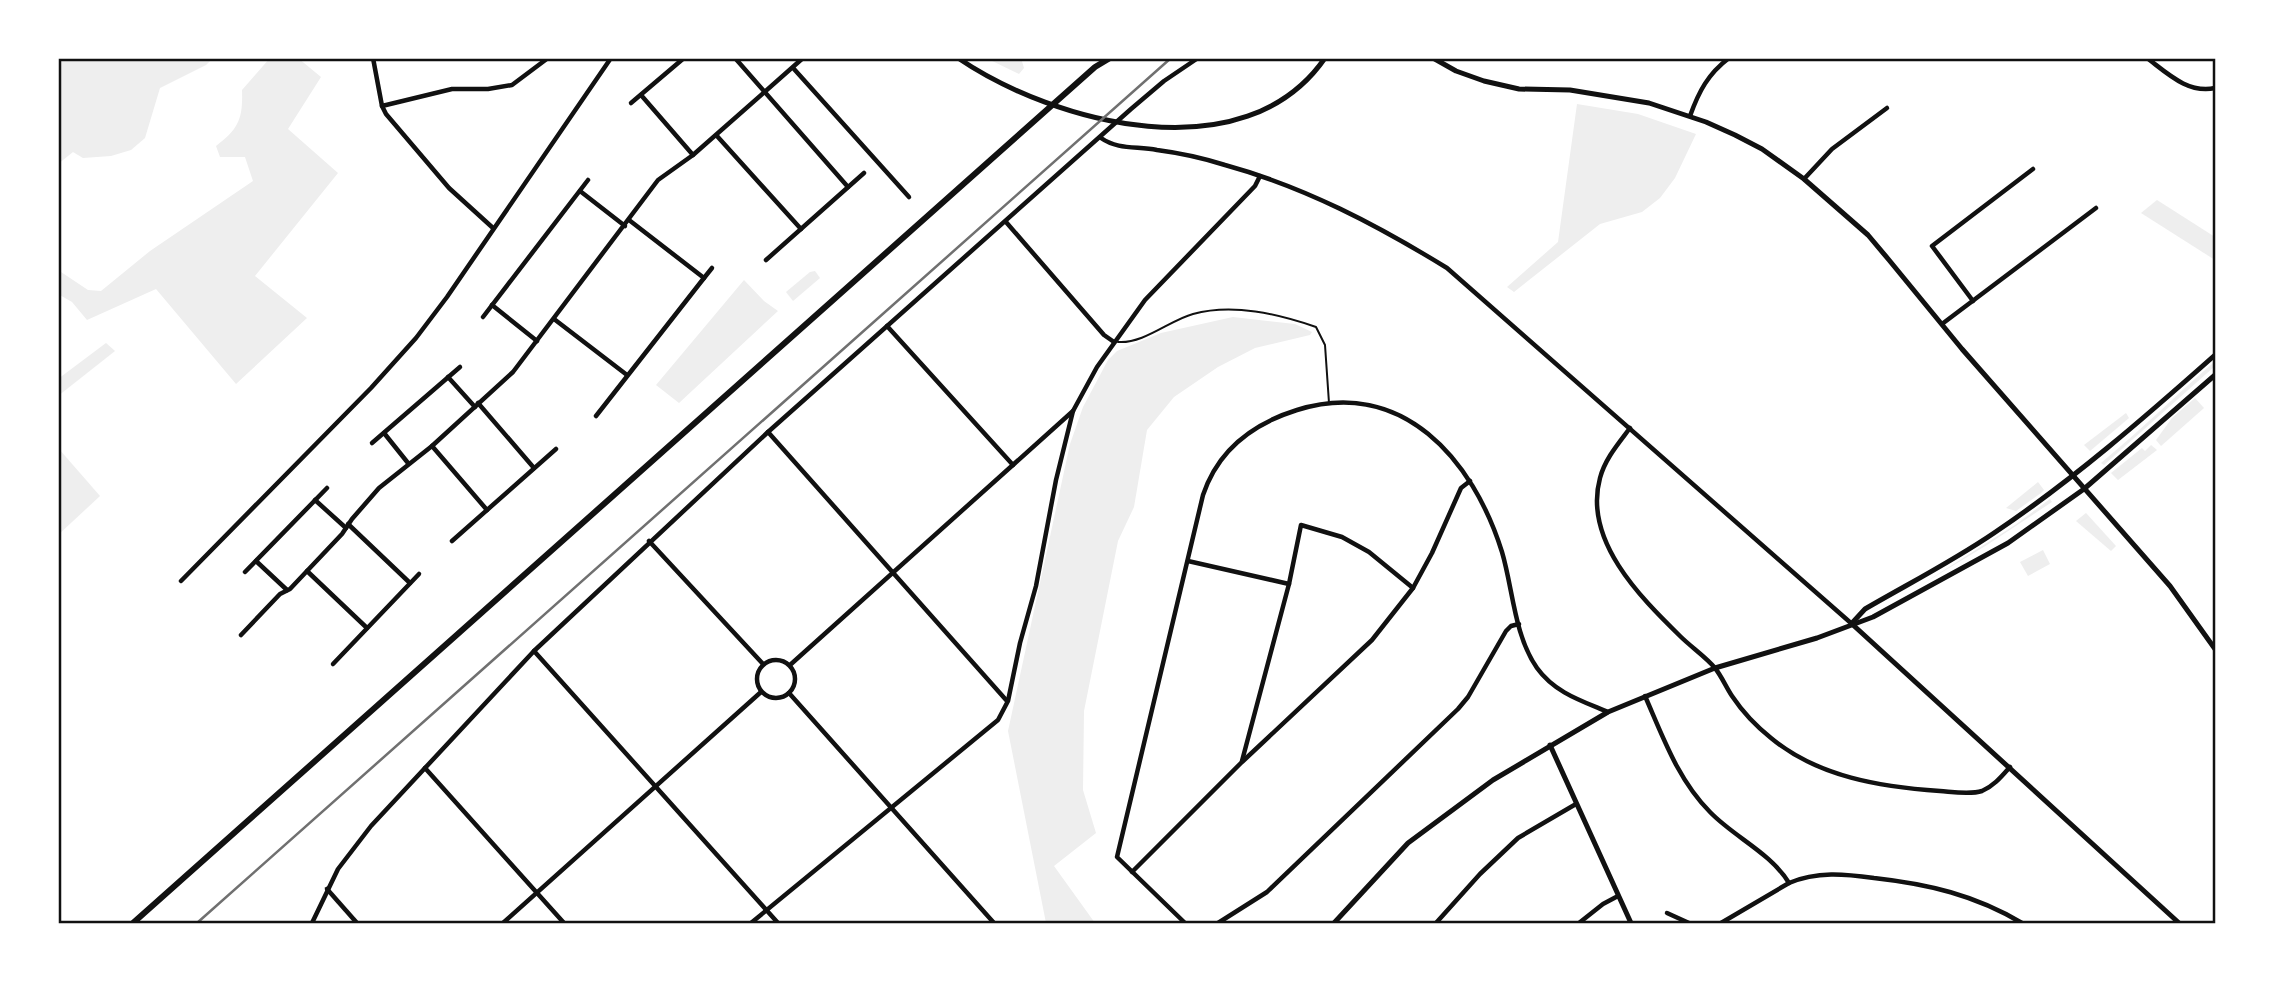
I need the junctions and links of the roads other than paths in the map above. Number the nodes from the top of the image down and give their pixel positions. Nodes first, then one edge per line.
1 (373, 58) edge
2 (548, 58) edge
3 (611, 58) edge
4 (684, 58) edge
5 (734, 58) edge
6 (804, 58) edge
7 (958, 58) edge
8 (1110, 58) edge
9 (1198, 58) edge
10 (1325, 58) edge
11 (1433, 58) edge
12 (1729, 58) edge
13 (2147, 58) edge
14 (794, 69) junction
15 (2215, 88) edge
16 (765, 93) junction
17 (641, 95) junction
18 (631, 103) dead end
19 (382, 106) junction
20 (1887, 108) dead end
21 (1690, 116) junction
22 (717, 136) junction
23 (1101, 138) junction
24 (694, 156) junction
25 (2033, 169) dead end
26 (864, 173) dead end
27 (1261, 176) junction
28 (1804, 179) junction
29 (588, 180) dead end
30 (848, 187) junction
31 (580, 191) junction
32 (909, 198) dead end
33 (2096, 208) dead end
34 (629, 220) junction
35 (1006, 222) junction
36 (625, 226) junction
37 (493, 228) junction
38 (801, 229) junction
39 (766, 260) dead end
40 (712, 268) dead end
41 (704, 278) junction
42 (1973, 301) junction
43 (492, 305) junction
44 (484, 317) dead end
45 (554, 319) junction
46 (1942, 324) junction
47 (887, 326) junction
48 (537, 341) junction
49 (1114, 342) junction
50 (2215, 355) edge
51 (460, 367) dead end
52 (627, 375) junction
53 (2215, 375) edge
54 (447, 377) junction
55 (1329, 404) junction
56 (477, 405) junction
57 (1073, 411) junction
58 (596, 416) dead end
59 (1630, 428) junction
60 (768, 432) junction
61 (384, 433) junction
62 (372, 443) dead end
63 (432, 446) junction
64 (556, 449) dead end
65 (408, 463) junction
66 (1013, 466) junction
67 (534, 468) junction
68 (2074, 476) junction
69 (1470, 481) junction
70 (327, 488) dead end
71 (2084, 489) junction
72 (315, 500) junction
73 (487, 510) junction
74 (347, 526) junction
75 (452, 541) dead end
76 (649, 541) junction
77 (256, 561) junction
78 (1187, 561) junction
79 (307, 571) junction
80 (245, 572) dead end
81 (894, 573) junction
82 (419, 574) dead end
83 (181, 581) dead end
84 (410, 583) junction
85 (1289, 584) junction
86 (1413, 588) junction
87 (287, 590) junction
88 (1519, 624) junction
89 (1852, 624) junction
90 (367, 628) junction
91 (241, 635) dead end
92 (2215, 649) edge
93 (534, 651) junction
94 (333, 664) dead end
95 (763, 664) junction
96 (790, 665) junction
97 (1715, 668) junction
98 (761, 692) junction
99 (789, 693) junction
100 (1645, 695) junction
101 (1008, 701) junction
102 (1608, 712) junction
103 (1550, 745) junction
104 (1242, 762) junction
105 (2010, 767) junction
106 (425, 768) junction
107 (655, 785) junction
108 (1576, 804) junction
109 (890, 807) junction
110 (1132, 872) junction
111 (1789, 883) junction
112 (327, 889) junction
113 (537, 893) junction
114 (1618, 896) junction
115 (766, 910) junction
116 (1667, 913) dead end
117 (133, 923) edge
118 (312, 923) edge
119 (357, 923) edge
120 (503, 923) edge
121 (564, 923) edge
122 (751, 923) edge
123 (778, 923) edge
124 (994, 923) edge
125 (1185, 923) edge
126 (1218, 923) edge
127 (1334, 923) edge
128 (1436, 923) edge
129 (1579, 923) edge
130 (1631, 923) edge
131 (1689, 923) edge
132 (1721, 923) edge
133 (2022, 923) edge
134 (2179, 923) edge

1 - 19 street
2 - 19 street
3 - 37 street
4 - 17 street
5 - 16 street
6 - 14 street
7 - 10 street
8 - 117 main road
9 - 23 street
11 - 21 street
12 - 21 street
13 - 15 street
14 - 16 street
14 - 32 street
16 - 22 street
16 - 30 street
17 - 18 street
17 - 24 street
19 - 37 street
20 - 28 street
21 - 28 street
22 - 24 street
22 - 38 street
23 - 27 street
23 - 35 street
24 - 34 street
25 - 42 street
26 - 30 street
27 - 49 street
27 - 59 street
28 - 46 street
29 - 31 street
30 - 38 street
31 - 36 street
31 - 43 street
33 - 42 street
34 - 36 street
34 - 41 street
35 - 47 street
35 - 49 street
36 - 45 street
37 - 83 street
38 - 39 street
40 - 41 street
41 - 52 street
42 - 46 street
43 - 44 street
43 - 48 street
45 - 48 street
45 - 52 street
46 - 68 street
47 - 60 street
47 - 66 street
48 - 56 street
49 - 55 lane
49 - 57 street
50 - 68 street
51 - 54 street
52 - 58 street
53 - 71 street
54 - 56 street
54 - 61 street
55 - 69 street
55 - 78 street
56 - 63 street
56 - 67 street
57 - 66 street
57 - 101 street
59 - 89 street
59 - 97 street
60 - 76 street
60 - 81 street
61 - 62 street
61 - 65 street
63 - 65 street
63 - 73 street
64 - 67 street
65 - 74 street
66 - 81 street
67 - 73 street
68 - 71 street
68 - 89 street
69 - 86 street
69 - 88 street
70 - 72 street
71 - 89 street
71 - 92 street
72 - 74 street
72 - 77 street
73 - 75 street
74 - 79 street
74 - 84 street
76 - 93 street
76 - 95 street
77 - 80 street
77 - 87 street
78 - 85 street
78 - 110 street
79 - 87 street
79 - 90 street
81 - 96 street
81 - 101 street
82 - 84 street
84 - 90 street
85 - 86 street
85 - 104 street
86 - 104 street
87 - 91 street
88 - 102 street
88 - 126 street
89 - 97 street
89 - 105 street
90 - 94 street
93 - 106 street
93 - 107 street
95 - 96 street
95 - 98 street
96 - 99 street
97 - 100 street
97 - 105 street
98 - 99 street
98 - 107 street
99 - 109 street
100 - 102 street
100 - 111 street
101 - 109 street
102 - 103 street
103 - 108 street
103 - 127 street
104 - 110 street
105 - 134 street
106 - 112 street
106 - 113 street
107 - 113 street
107 - 115 street
108 - 114 street
108 - 128 street
109 - 115 street
109 - 124 street
110 - 125 street
111 - 132 street
111 - 133 street
112 - 118 street
112 - 119 street
113 - 120 street
113 - 121 street
114 - 129 street
114 - 130 street
115 - 122 street
115 - 123 street
116 - 131 street

